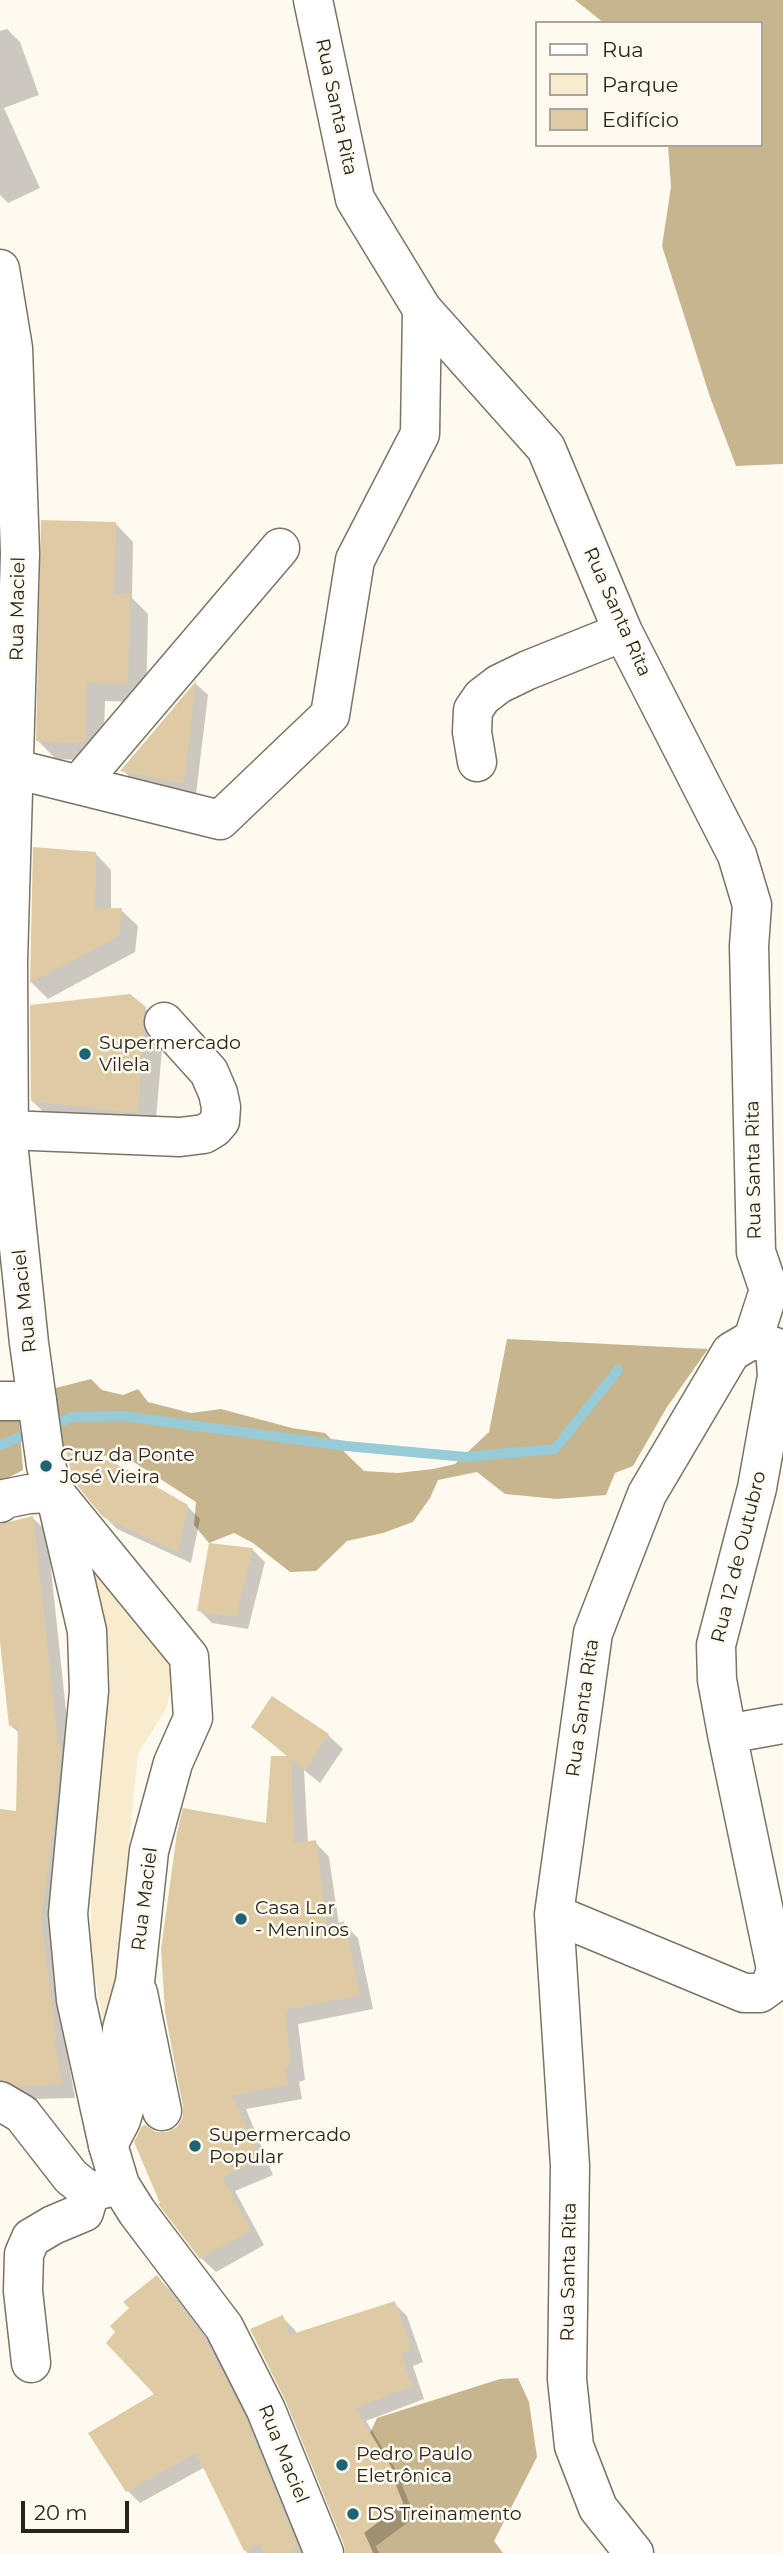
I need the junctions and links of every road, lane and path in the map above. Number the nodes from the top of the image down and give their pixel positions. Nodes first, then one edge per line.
1 (313, 0) edge
2 (0, 269) edge
3 (422, 309) junction
4 (280, 548) dead end
5 (623, 632) junction
6 (477, 762) dead end
7 (15, 769) junction
8 (79, 784) junction
9 (164, 1022) dead end
10 (8, 1130) junction
11 (776, 1291) edge
12 (753, 1339) junction
13 (0, 1401) edge
14 (38, 1411) junction
15 (50, 1479) junction
16 (0, 1503) edge
17 (783, 1724) edge
18 (727, 1734) junction
19 (554, 1914) junction
20 (135, 1982) junction
21 (0, 2101) edge
22 (162, 2111) dead end
23 (108, 2145) junction
24 (105, 2189) junction
25 (0, 2344) edge
26 (324, 2553) edge
27 (634, 2553) edge

1 - 3 street, Rua Santa Rita
2 - 7 street, Rua Maciel
3 - 5 street, Rua Santa Rita
3 - 8 street
4 - 8 street
5 - 6 street
5 - 11 street, Rua Santa Rita
7 - 8 street
7 - 10 street, Rua Maciel
9 - 10 street
10 - 14 street, Rua Maciel
11 - 12 street, Rua Santa Rita
12 - 18 street, Rua 12 de Outubro
12 - 19 street, Rua Santa Rita
13 - 14 street
14 - 15 street, Rua Maciel
15 - 16 street
15 - 20 street, Rua Maciel
15 - 23 street, Rua Maciel
17 - 18 street
18 - 19 street
19 - 27 street, Rua Santa Rita
20 - 22 street
20 - 23 street, Rua Maciel
21 - 24 street
23 - 24 street, Rua Maciel
24 - 25 street
24 - 26 street, Rua Maciel

